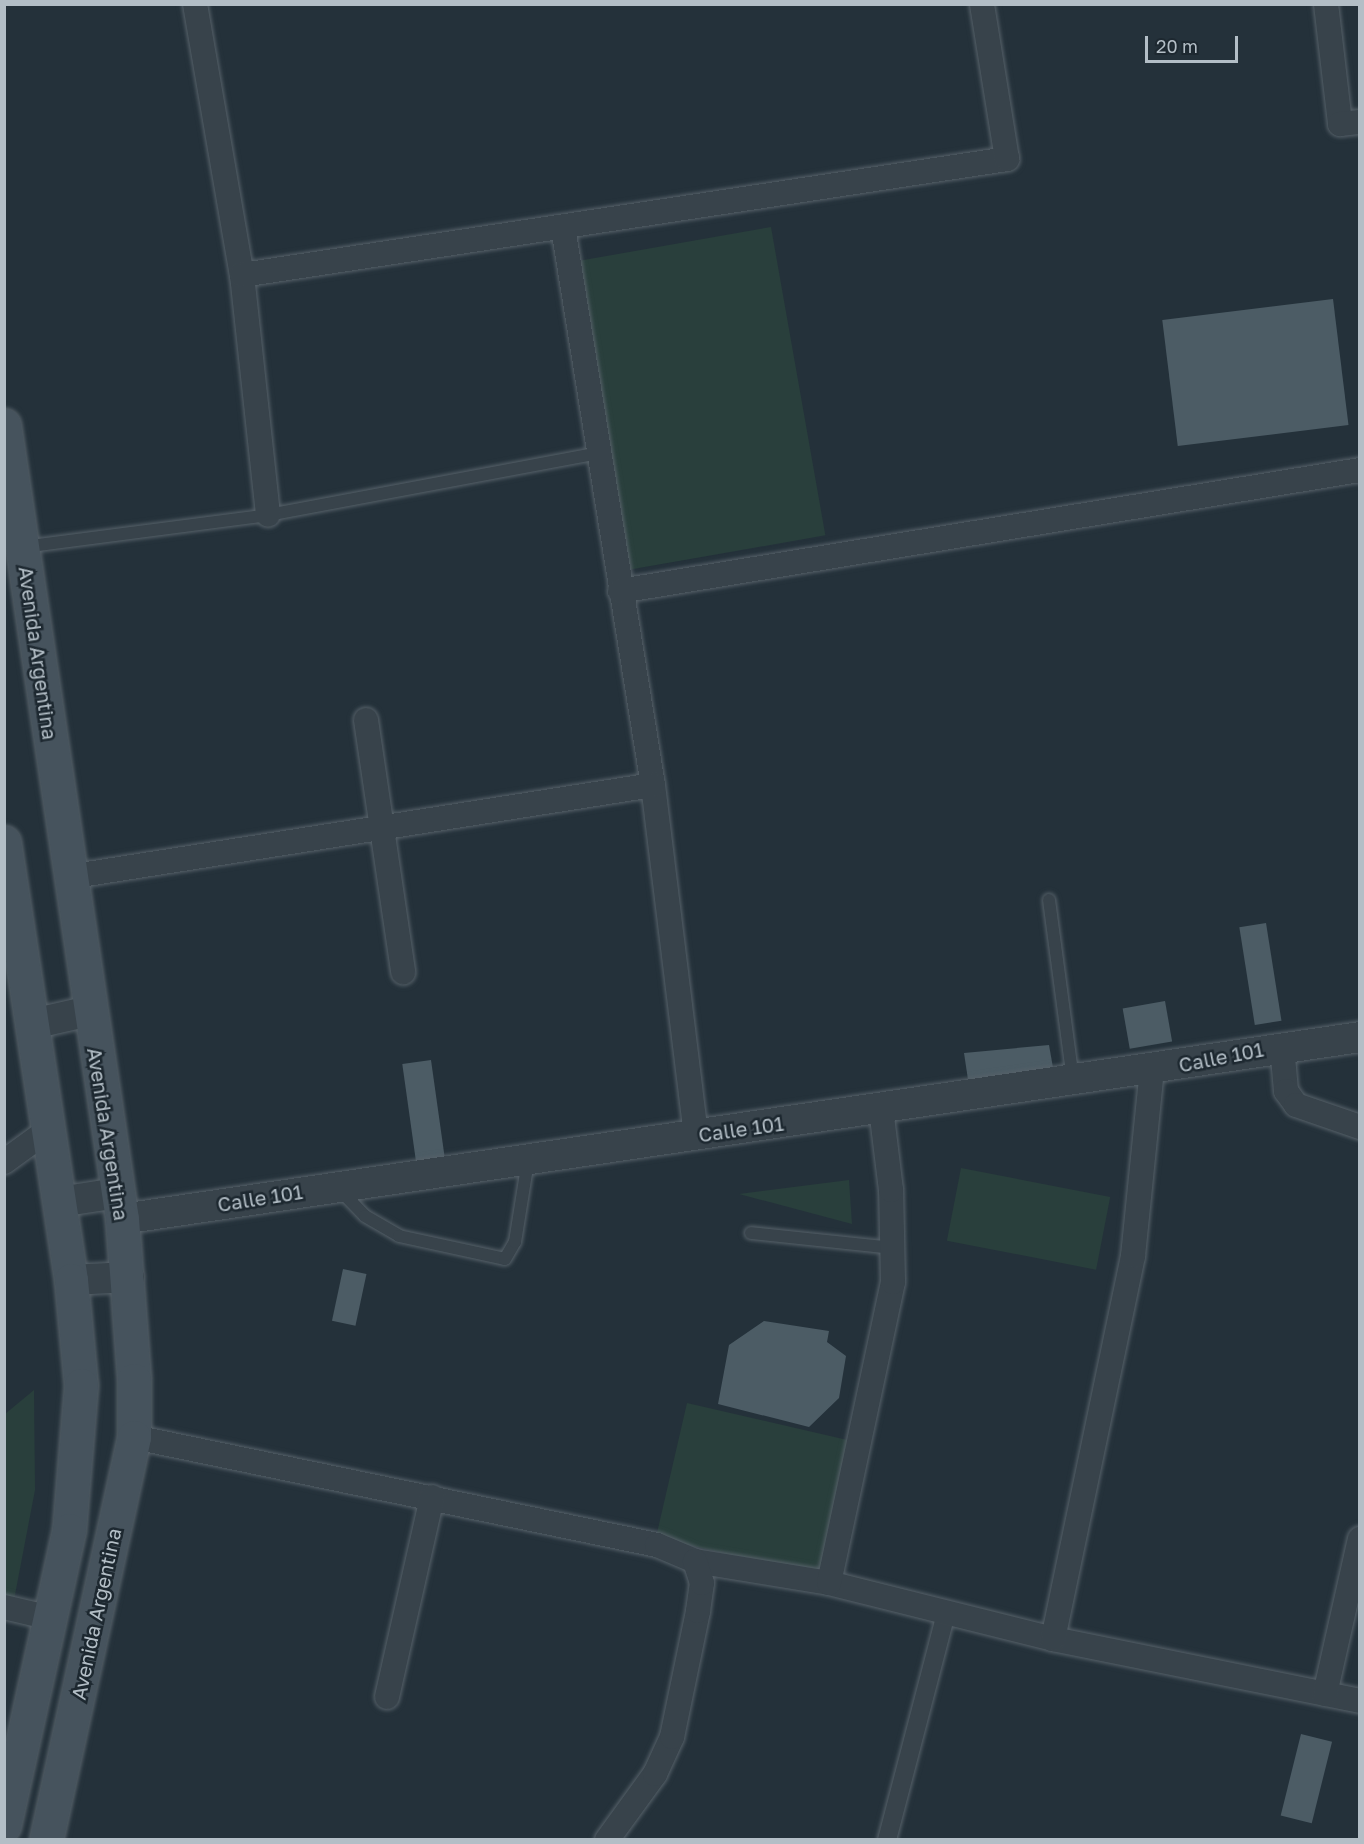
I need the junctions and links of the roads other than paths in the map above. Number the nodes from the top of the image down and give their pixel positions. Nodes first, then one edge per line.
1 (195, 4) edge
2 (982, 4) edge
3 (1326, 4) edge
4 (1359, 122) edge
5 (563, 227) junction
6 (242, 275) junction
7 (4, 425) edge
8 (599, 453) junction
9 (1359, 470) edge
10 (268, 515) junction
11 (22, 547) junction
12 (620, 591) junction
13 (366, 720) dead end
14 (653, 785) junction
15 (384, 824) junction
16 (4, 842) edge
17 (68, 877) junction
18 (1049, 900) dead end
19 (403, 972) dead end
20 (14, 975) edge
21 (89, 1011) junction
22 (32, 1024) junction
23 (1359, 1037) edge
24 (1282, 1046) junction
25 (1152, 1070) junction
26 (1074, 1081) junction
27 (880, 1109) junction
28 (1359, 1127) edge
29 (48, 1130) junction
30 (696, 1135) junction
31 (528, 1159) junction
32 (4, 1162) edge
33 (336, 1186) junction
34 (59, 1202) junction
35 (120, 1206) junction
36 (751, 1233) dead end
37 (894, 1248) junction
38 (129, 1277) junction
39 (71, 1280) junction
40 (134, 1437) junction
41 (432, 1497) junction
42 (1359, 1539) edge
43 (695, 1561) junction
44 (829, 1583) junction
45 (4, 1607) edge
46 (946, 1614) junction
47 (51, 1618) junction
48 (1053, 1639) junction
49 (1325, 1694) junction
50 (387, 1697) dead end
51 (1359, 1701) edge
52 (4, 1826) edge
53 (46, 1839) edge
54 (607, 1839) edge
55 (886, 1839) edge

1 - 6 street
2 - 5 street
3 - 4 street
5 - 6 street
5 - 8 street
6 - 10 street
7 - 11 main road, Avenida Argentina
8 - 10 lane
8 - 12 street
9 - 12 street
10 - 11 lane
11 - 17 main road, Avenida Argentina
12 - 14 street
13 - 15 street
14 - 15 street
14 - 30 street
15 - 17 street
15 - 19 street
16 - 20 main road
17 - 21 main road, Avenida Argentina
18 - 26 lane
20 - 22 main road
21 - 22 street
21 - 35 main road, Avenida Argentina
22 - 29 main road
23 - 24 street, Calle 101
24 - 25 street, Calle 101
24 - 28 street
25 - 26 street, Calle 101
25 - 48 street
26 - 27 street, Calle 101
27 - 30 street, Calle 101
27 - 37 street
29 - 32 street
29 - 34 main road
30 - 31 street, Calle 101
31 - 33 street, Calle 101
31 - 33 lane
33 - 35 street, Calle 101
34 - 35 street, Calle 101
34 - 39 main road
35 - 38 main road, Avenida Argentina
36 - 37 lane
37 - 44 street
38 - 39 street
38 - 40 main road, Avenida Argentina
39 - 47 main road
40 - 41 street
40 - 53 main road, Avenida Argentina
41 - 43 street
41 - 50 street
42 - 49 street
43 - 44 street
43 - 54 street
44 - 46 street
45 - 47 street
46 - 48 street
46 - 55 street
47 - 52 main road
48 - 49 street
49 - 51 street

